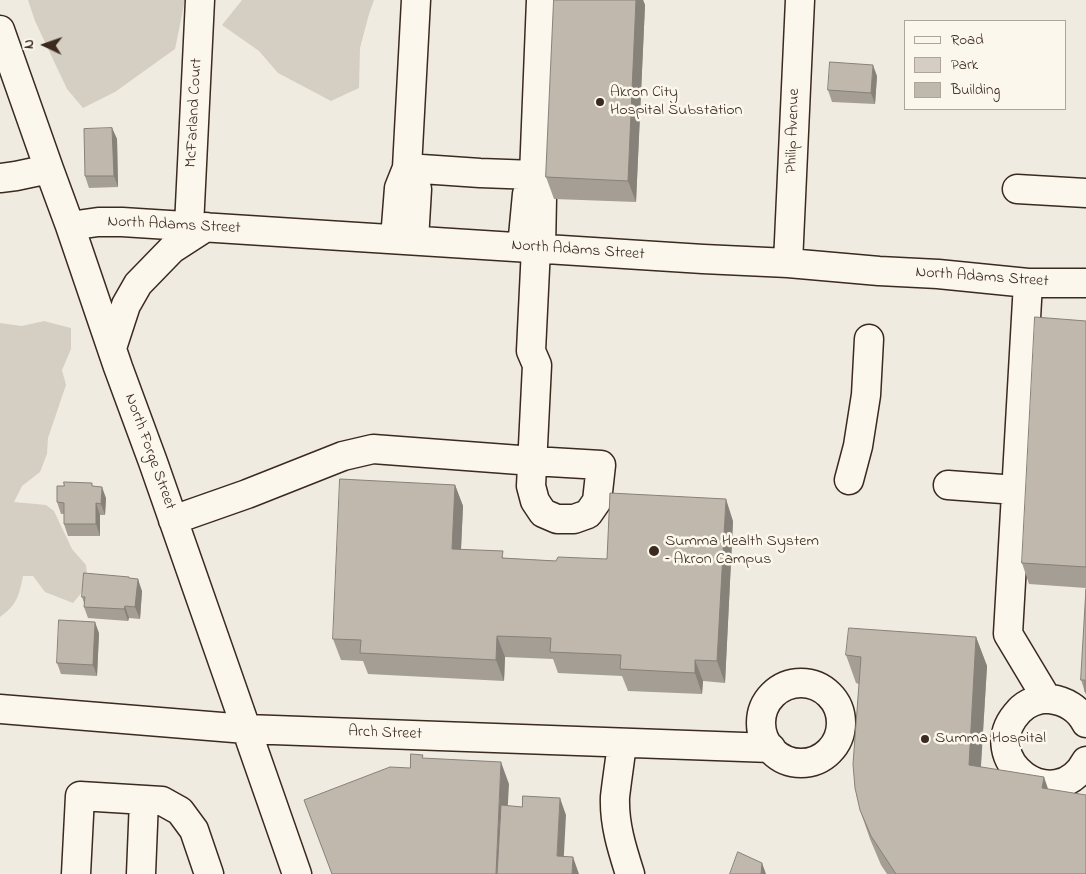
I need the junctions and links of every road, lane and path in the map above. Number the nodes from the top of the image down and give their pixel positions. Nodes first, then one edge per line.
1 (200, 0) edge
2 (416, 0) edge
3 (542, 0) edge
4 (800, 0) edge
5 (0, 30) edge
6 (407, 168) junction
7 (49, 169) junction
8 (534, 175) junction
9 (0, 178) edge
10 (1016, 189) dead end
11 (1086, 193) edge
12 (70, 226) junction
13 (198, 227) junction
14 (404, 240) junction
15 (537, 248) junction
16 (788, 262) junction
17 (1028, 283) junction
18 (1086, 283) edge
19 (869, 339) dead end
20 (112, 348) junction
21 (533, 462) junction
22 (849, 480) dead end
23 (948, 485) dead end
24 (1016, 490) junction
25 (173, 520) junction
26 (1047, 699) junction
27 (0, 710) edge
28 (1086, 723) edge
29 (246, 728) junction
30 (622, 742) junction
31 (770, 748) dead end
32 (1085, 766) edge
33 (144, 800) junction
34 (76, 874) edge
35 (141, 874) edge
36 (209, 874) edge
37 (297, 874) edge
38 (630, 874) edge

1 - 13 street, McFarland Court
2 - 6 street
3 - 8 street
4 - 16 street, Philip Avenue
5 - 7 street, North Forge Street
6 - 8 street
6 - 14 street
7 - 9 street
7 - 12 street, North Forge Street
8 - 15 street
10 - 11 street
12 - 13 street, North Adams Street
12 - 20 street, North Forge Street
13 - 14 street, North Adams Street
13 - 20 street
14 - 15 street, North Adams Street
15 - 16 street, North Adams Street
15 - 21 street
16 - 17 street, North Adams Street
17 - 18 street, North Adams Street
17 - 24 street
19 - 22 street
20 - 25 street, North Forge Street
21 - 21 street
21 - 25 street
23 - 24 street
24 - 26 street
25 - 29 street, North Forge Street
26 - 28 street
26 - 32 street
27 - 29 street, Arch Street
29 - 30 street, Arch Street
29 - 37 street, North Forge Street
30 - 31 street, Arch Street
30 - 38 street
33 - 34 street
33 - 35 street
33 - 36 street

